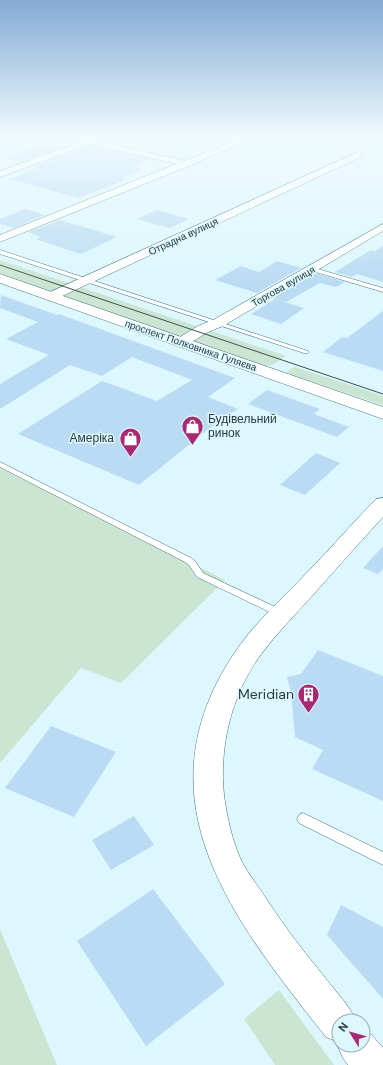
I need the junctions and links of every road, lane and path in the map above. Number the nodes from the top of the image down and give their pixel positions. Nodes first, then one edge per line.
1 (131, 186) edge
2 (292, 186) edge
3 (383, 227) edge
4 (0, 238) edge
5 (0, 252) edge
6 (311, 269) junction
7 (0, 278) edge
8 (86, 281) junction
9 (383, 290) edge
10 (52, 296) junction
11 (218, 323) junction
12 (182, 342) junction
13 (306, 352) dead end
14 (383, 413) edge
15 (0, 464) edge
16 (383, 504) edge
17 (282, 614) junction
18 (303, 819) dead end
19 (383, 859) edge
20 (331, 1014) edge
21 (362, 1053) edge
22 (372, 1065) edge

1 - 4 street
2 - 8 street, Отрадна вулиця
3 - 6 street, Торгова вулиця
5 - 8 lane
6 - 9 lane
6 - 11 street, Торгова вулиця
7 - 10 main road, проспект Полковника Гуляєва
8 - 10 street, Отрадна вулиця
8 - 11 lane
10 - 12 main road, проспект Полковника Гуляєва
11 - 12 street, Торгова вулиця
11 - 13 lane
12 - 14 main road, проспект Полковника Гуляєва
15 - 17 lane
16 - 17 main road
17 - 20 main road
18 - 19 lane
21 - 22 main road

